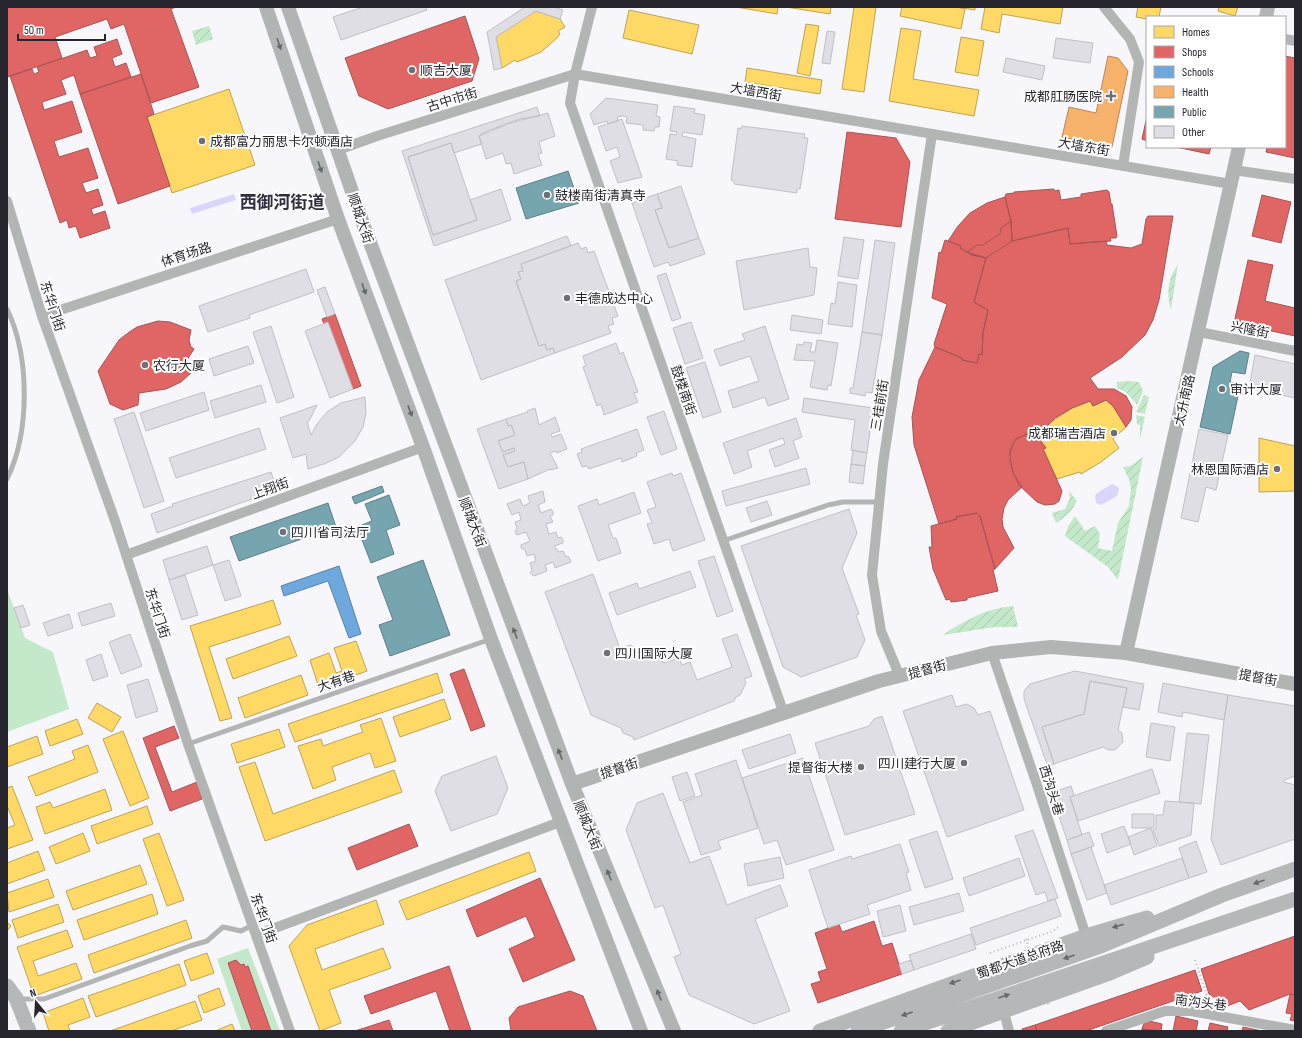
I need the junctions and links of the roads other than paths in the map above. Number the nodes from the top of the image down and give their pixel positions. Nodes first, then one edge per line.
1 (266, 7) edge
2 (288, 7) edge
3 (592, 7) edge
4 (1104, 7) edge
5 (575, 74) junction
6 (932, 134) junction
7 (1239, 148) edge
8 (338, 150) junction
9 (1123, 166) junction
10 (1234, 170) junction
11 (1295, 179) edge
12 (1231, 184) junction
13 (7, 200) edge
14 (338, 219) junction
15 (7, 309) edge
16 (42, 316) junction
17 (1199, 332) junction
18 (1295, 351) edge
19 (423, 447) junction
20 (7, 479) edge
21 (880, 502) junction
22 (723, 541) junction
23 (126, 555) junction
24 (491, 639) junction
25 (992, 653) junction
26 (1126, 653) junction
27 (900, 677) junction
28 (1295, 684) edge
29 (784, 714) junction
30 (188, 744) junction
31 (572, 784) junction
32 (560, 822) junction
33 (1295, 869) edge
34 (1222, 895) junction
35 (1295, 899) edge
36 (1228, 921) junction
37 (254, 930) junction
38 (1086, 936) junction
39 (7, 986) edge
40 (12, 1000) edge
41 (1004, 1012) junction
42 (854, 1025) edge
43 (1295, 1030) edge
44 (29, 1031) edge
45 (290, 1031) edge
46 (641, 1031) edge
47 (674, 1031) edge
48 (820, 1031) edge
49 (838, 1031) edge
50 (901, 1031) edge
51 (948, 1031) edge
52 (1009, 1031) edge
53 (1106, 1031) edge

1 -> 14 main road, 顺城大街
2 - 8 main road, 顺城大街
3 - 5 street, 鼓楼南街
4 - 9 street
5 - 6 street, 大墙西街
5 - 8 street, 古中市街
5 - 22 street, 鼓楼南街
6 - 9 street, 大墙东街
6 - 21 street, 三桂前街
7 - 10 main road, 太升南路
31 -> 8 main road, 顺城大街
9 - 12 street, 大墙东街
10 - 11 street
10 - 12 main road, 太升南路
12 - 17 main road, 太升南路
13 - 16 street, 东华门街
14 - 16 street, 体育场路
14 -> 19 main road, 顺城大街
15 - 20 lane
16 - 23 street, 东华门街
17 - 18 street, 兴隆街
17 - 26 main road, 太升南路
19 - 23 street, 上翔街
19 - 24 main road, 顺城大街
21 - 22 lane
21 - 27 street, 三桂前街
22 - 29 street, 鼓楼南街
23 - 30 street, 东华门街
24 - 30 lane, 大有巷
24 - 32 main road, 顺城大街
25 - 26 main road, 提督街
25 - 27 main road, 提督街
25 - 38 street, 西沟头巷
26 - 28 main road, 提督街
27 - 29 main road, 提督街
29 - 31 main road, 提督街
30 - 37 street, 东华门街
47 -> 31 main road, 顺城大街
32 - 37 street
32 - 46 main road, 顺城大街
33 -> 34 main road, 蜀都大道总府路
34 -> 38 main road, 蜀都大道总府路
34 -> 42 main road, 蜀都大道总府路
35 - 36 main road
36 - 41 main road
50 -> 36 main road
37 - 40 lane
37 - 45 street, 东华门街
38 -> 42 main road, 蜀都大道总府路
39 - 40 main road
40 - 44 main road
41 - 51 main road
41 - 52 street
42 - 48 main road, 蜀都大道总府路
42 - 49 main road
43 - 53 street, 南沟头巷

